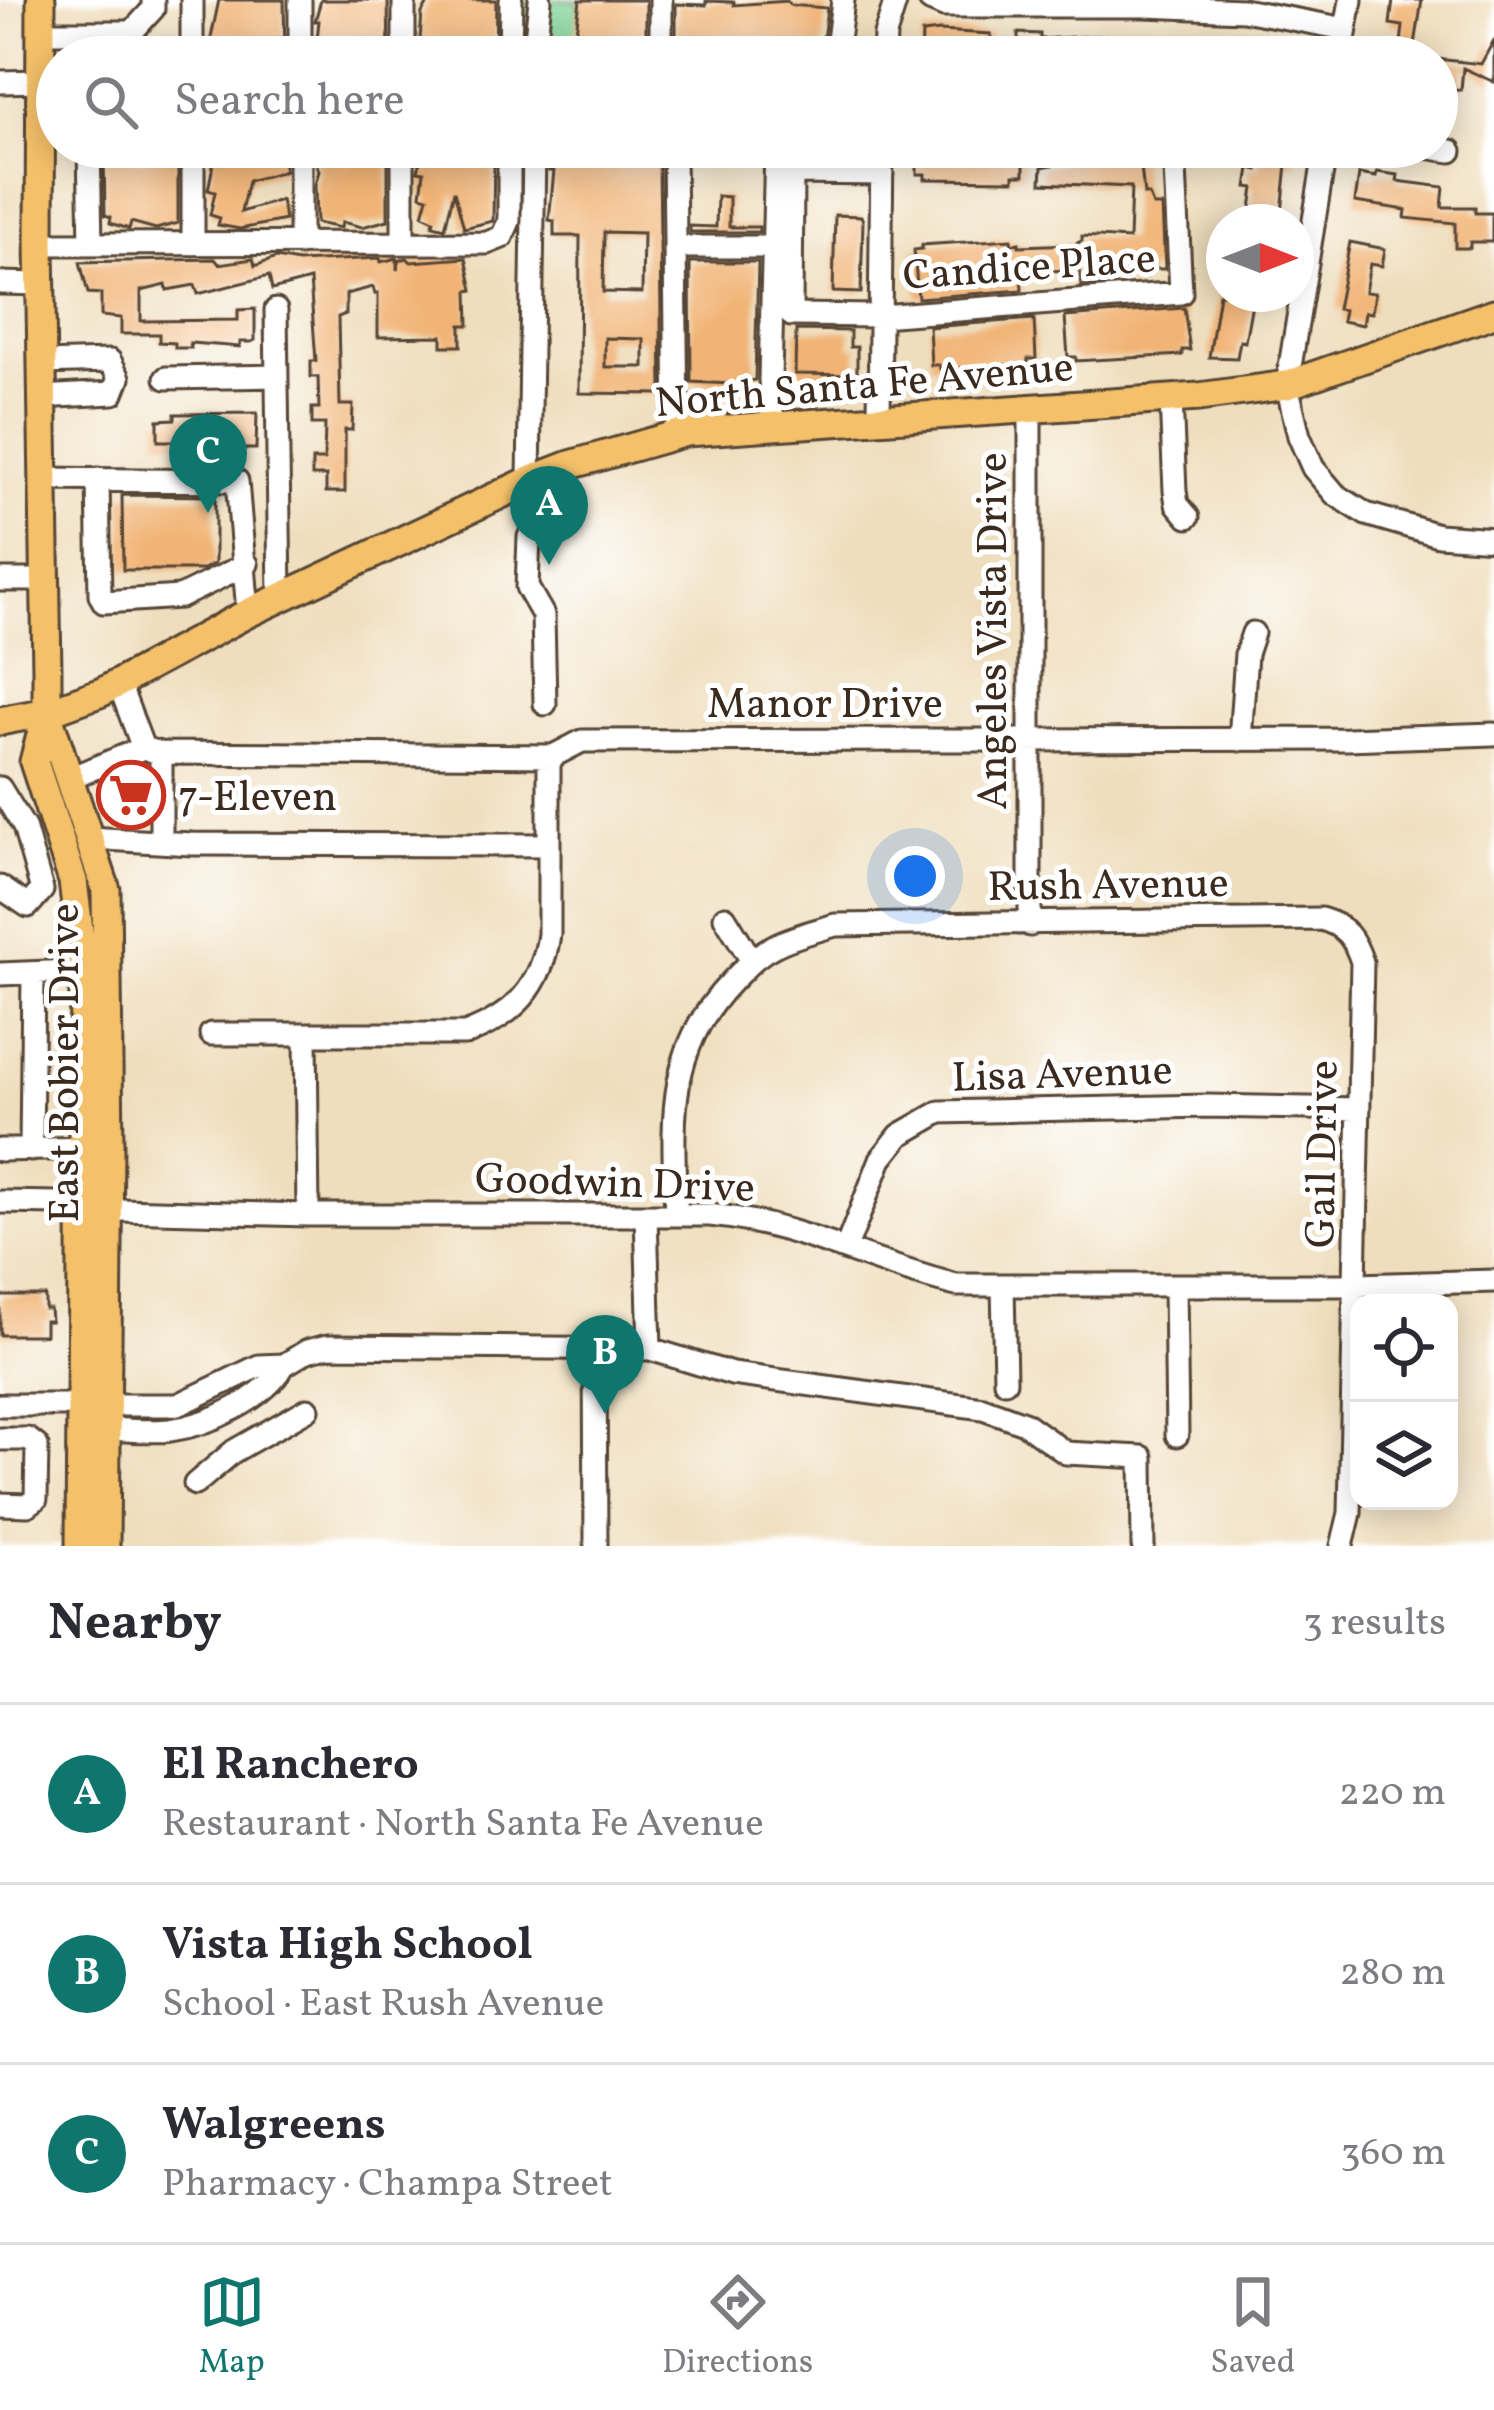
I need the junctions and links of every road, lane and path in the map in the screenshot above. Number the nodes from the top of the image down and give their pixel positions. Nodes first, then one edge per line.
1 (41, 0) edge
2 (153, 0) edge
3 (192, 0) edge
4 (300, 0) edge
5 (404, 0) edge
6 (511, 0) edge
7 (540, 0) edge
8 (661, 0) edge
9 (843, 0) edge
10 (896, 0) edge
11 (930, 0) edge
12 (1351, 0) edge
13 (1346, 29) junction
14 (41, 32) junction
15 (90, 32) junction
16 (41, 36) edge
17 (90, 36) edge
18 (192, 36) edge
19 (300, 36) edge
20 (404, 36) edge
21 (510, 36) edge
22 (536, 36) edge
23 (662, 36) edge
24 (839, 36) edge
25 (885, 36) edge
26 (1345, 36) edge
27 (36, 80) edge
28 (0, 82) edge
29 (40, 168) edge
30 (89, 168) edge
31 (193, 168) edge
32 (300, 168) edge
33 (404, 168) edge
34 (509, 168) edge
35 (534, 168) edge
36 (674, 168) edge
37 (775, 168) edge
38 (882, 168) edge
39 (1175, 168) edge
40 (1323, 168) edge
41 (882, 174) junction
42 (403, 243) junction
43 (40, 244) junction
44 (91, 244) junction
45 (193, 244) junction
46 (300, 244) junction
47 (686, 248) dead end
48 (773, 248) junction
49 (0, 283) edge
50 (40, 284) junction
51 (276, 310) dead end
52 (1494, 313) edge
53 (880, 316) junction
54 (41, 363) junction
55 (277, 376) junction
56 (166, 378) dead end
57 (1287, 385) junction
58 (41, 397) junction
59 (1171, 399) junction
60 (1030, 408) junction
61 (879, 418) junction
62 (772, 425) junction
63 (677, 434) junction
64 (42, 479) junction
65 (98, 479) junction
66 (529, 482) junction
67 (1188, 517) dead end
68 (1494, 539) edge
69 (247, 564) junction
70 (0, 580) edge
71 (44, 580) junction
72 (280, 598) junction
73 (248, 613) junction
74 (1253, 633) dead end
75 (118, 684) junction
76 (545, 704) dead end
77 (47, 712) junction
78 (0, 722) edge
79 (1494, 734) edge
80 (1240, 740) junction
81 (1030, 741) junction
82 (152, 751) junction
83 (553, 756) junction
84 (70, 778) junction
85 (0, 788) edge
86 (88, 838) junction
87 (161, 842) junction
88 (549, 845) junction
89 (0, 887) edge
90 (725, 917) dead end
91 (1030, 925) junction
92 (752, 961) junction
93 (96, 970) junction
94 (0, 974) edge
95 (33, 974) junction
96 (1362, 978) joint
97 (211, 1034) dead end
98 (306, 1036) junction
99 (1359, 1109) junction
100 (96, 1148) junction
101 (0, 1150) edge
102 (31, 1150) junction
103 (0, 1202) edge
104 (94, 1209) junction
105 (308, 1215) junction
106 (646, 1215) junction
107 (676, 1215) junction
108 (846, 1248) junction
109 (1494, 1281) edge
110 (1003, 1286) junction
111 (1175, 1286) junction
112 (1356, 1286) junction
113 (595, 1347) junction
114 (650, 1349) junction
115 (1004, 1381) dead end
116 (0, 1405) edge
117 (308, 1409) dead end
118 (94, 1417) junction
119 (1177, 1435) dead end
120 (0, 1439) edge
121 (195, 1484) dead end
122 (0, 1504) edge
123 (80, 1546) edge
124 (105, 1546) edge
125 (596, 1546) edge
126 (1143, 1546) edge
127 (1342, 1546) edge

1 - 14 main road
2 - 15 street
3 - 18 street
4 - 19 street
5 - 20 street
6 - 21 street
7 - 22 street
8 - 23 street
9 - 24 street
10 - 25 street
11 - 13 street
12 - 13 street
13 - 26 street
14 - 15 street
14 - 16 main road
15 - 17 street
27 - 28 street
29 - 43 main road
30 - 44 street
31 - 45 street
32 - 46 street
33 - 42 street
34 - 42 street
35 - 66 street
36 - 63 street
37 - 48 street
38 - 41 street
39 - 53 street, Candice Place
40 - 57 street
41 - 53 street
41 - 53 street
42 - 46 street
43 - 44 street
43 - 50 main road
44 - 45 street
45 - 46 street
47 - 48 street
48 - 62 street
49 - 50 street
50 - 54 main road
51 - 55 street
52 - 57 main road, North Santa Fe Avenue
53 - 61 street
54 - 58 main road
54 - 58 street
55 - 56 street
55 - 72 street
57 - 59 main road, North Santa Fe Avenue
57 - 68 street
58 - 64 main road
59 - 60 main road, North Santa Fe Avenue
59 - 67 street
60 - 61 main road, North Santa Fe Avenue
60 - 81 street, Angeles Vista Drive
61 - 62 main road, North Santa Fe Avenue
62 - 63 main road, North Santa Fe Avenue
63 - 66 main road, North Santa Fe Avenue
64 - 65 street
64 - 71 main road
65 - 69 street
65 - 69 street
66 - 72 main road, North Santa Fe Avenue
66 - 76 street
69 - 73 street
70 - 71 street
71 - 77 main road
72 - 73 main road, North Santa Fe Avenue
73 - 75 main road, North Santa Fe Avenue
74 - 80 street
75 - 77 main road, North Santa Fe Avenue
75 - 82 street
77 - 78 main road, North Santa Fe Avenue
77 - 84 main road, East Bobier Drive
77 - 93 main road, East Bobier Drive
79 - 80 street, Manor Drive
80 - 81 street, Manor Drive
81 - 83 street, Manor Drive
81 - 91 street, Angeles Vista Drive
82 - 83 street, Manor Drive
82 - 84 street
82 - 87 street
83 - 88 street
84 - 86 main road, East Bobier Drive
85 - 89 street
86 - 87 street
86 - 93 main road, East Bobier Drive
87 - 88 street
88 - 98 street
90 - 92 street
91 - 92 street, Rush Avenue
91 - 96 street, Rush Avenue
92 - 107 street, Rush Avenue
93 - 95 street
93 - 100 main road, East Bobier Drive
94 - 95 street
95 - 102 street
96 - 99 street, Gail Drive
97 - 98 street
98 - 105 street
99 - 108 street, Lisa Avenue
99 - 112 street, Gail Drive
100 - 102 street
100 - 104 main road, East Bobier Drive
101 - 102 street
103 - 104 street, Goodwin Drive
104 - 105 street, Goodwin Drive
104 - 118 main road, East Bobier Drive
105 - 106 street, Goodwin Drive
106 - 107 street, Goodwin Drive
106 - 114 street
107 - 108 street, Goodwin Drive
108 - 110 street, Goodwin Drive
109 - 112 street, Goodwin Drive
110 - 111 street, Goodwin Drive
110 - 115 street
111 - 112 street, Goodwin Drive
111 - 119 street
112 - 127 street, Gail Drive
113 - 114 street
113 - 118 street
113 - 125 street
114 - 126 street
116 - 118 street
117 - 121 street
118 - 123 main road, East Bobier Drive
118 - 124 main road, East Bobier Drive
120 - 122 street

